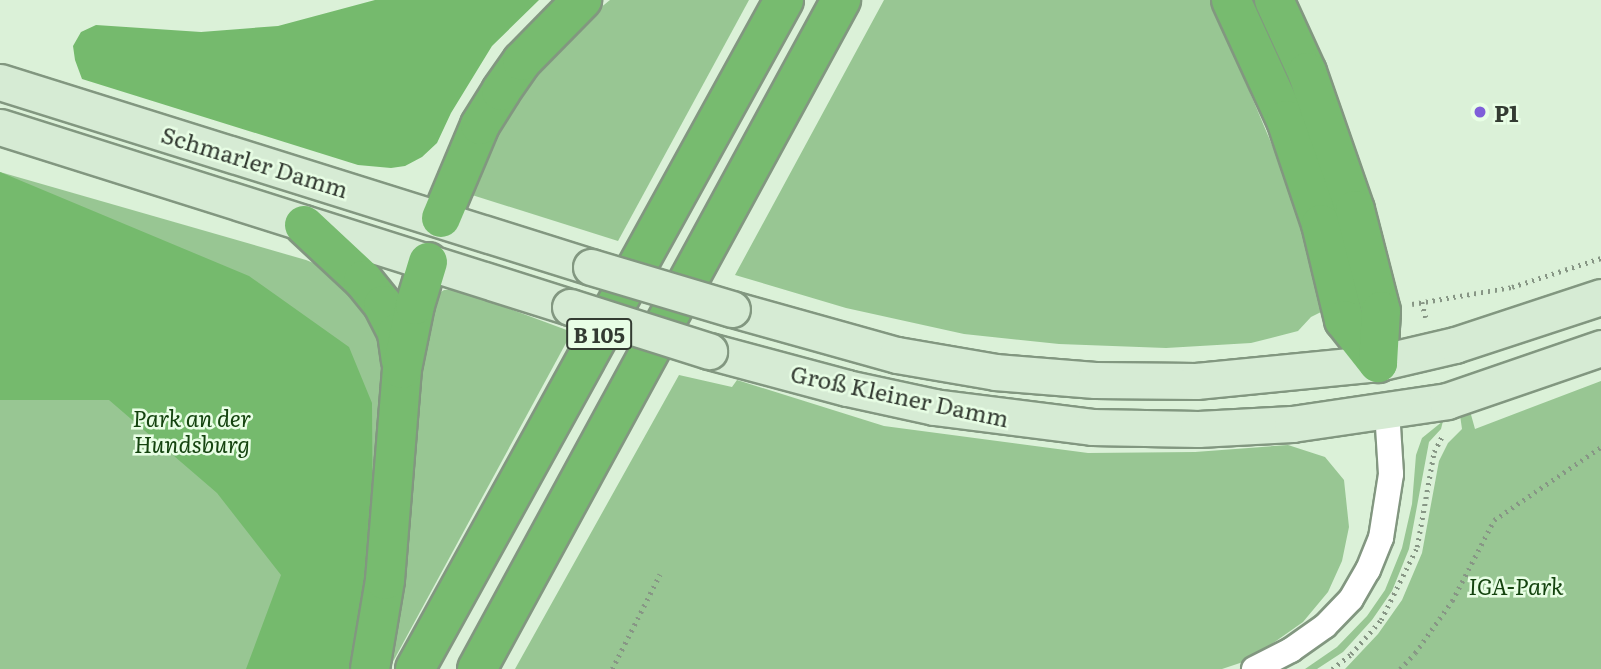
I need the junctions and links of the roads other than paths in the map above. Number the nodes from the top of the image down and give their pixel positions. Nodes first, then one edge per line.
1 (582, 0) edge
2 (784, 0) edge
3 (841, 0) edge
4 (868, 0) edge
5 (1231, 0) edge
6 (1274, 0) edge
7 (0, 82) edge
8 (0, 127) edge
9 (769, 129) junction
10 (441, 218) junction
11 (303, 225) junction
12 (510, 241) junction
13 (428, 262) junction
14 (1601, 297) edge
15 (1601, 348) edge
16 (1378, 363) junction
17 (402, 369) junction
18 (1387, 411) junction
19 (370, 669) edge
20 (415, 669) edge
21 (477, 669) edge
22 (1254, 669) edge

1 - 10 highway
2 - 20 highway, B 105
3 - 9 highway, B 105
4 - 9 highway
5 - 16 highway
6 - 16 highway
7 - 10 street, Schmarler Damm
8 - 11 street, Schmarler Damm
9 - 21 highway, B 105
10 - 12 street, Schmarler Damm
10 - 13 street
11 - 13 street, Schmarler Damm
11 - 17 highway
12 - 13 street
12 - 16 street, Groß Kleiner Damm, bridge
13 - 17 highway
13 - 18 street, Groß Kleiner Damm, bridge
14 - 16 street, Groß Kleiner Damm
15 - 18 street, Groß Kleiner Damm
16 - 18 street
17 - 19 highway
18 - 22 street

